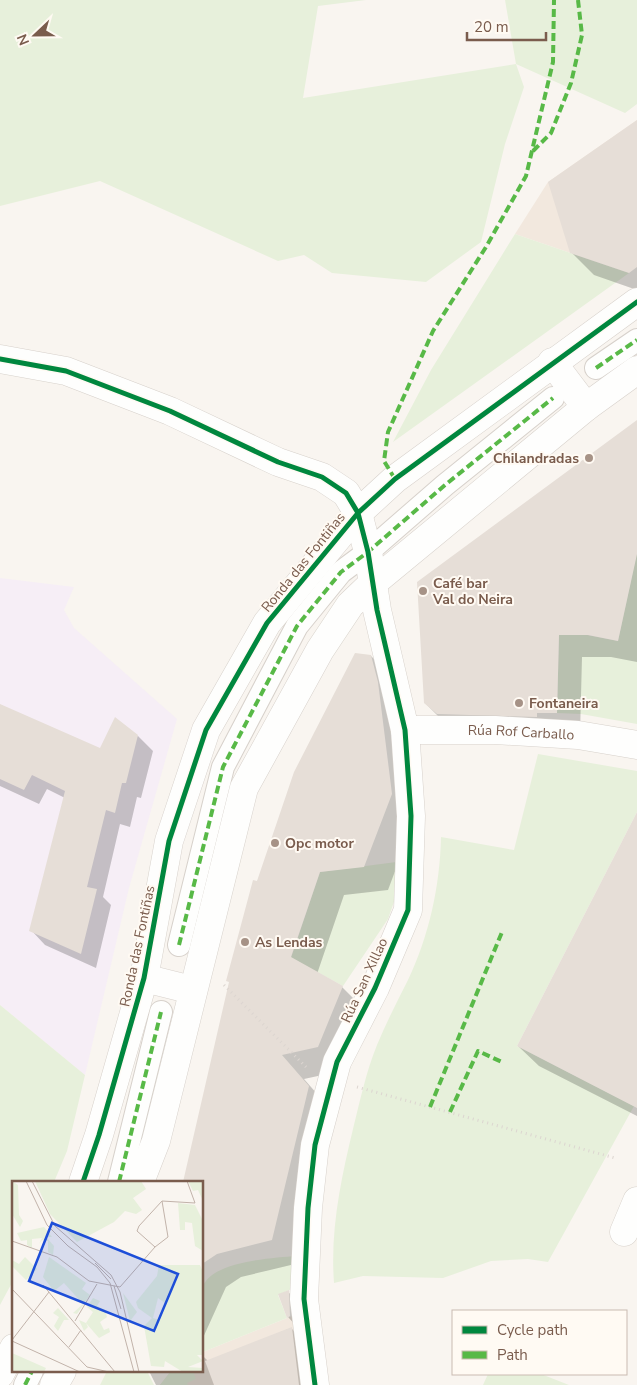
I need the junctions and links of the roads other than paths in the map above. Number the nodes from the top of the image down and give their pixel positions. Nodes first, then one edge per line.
1 (637, 302) edge
2 (637, 340) edge
3 (0, 359) edge
4 (552, 362) junction
5 (596, 368) dead end
6 (637, 370) edge
7 (553, 398) dead end
8 (586, 407) junction
9 (358, 513) junction
10 (368, 552) junction
11 (374, 582) junction
12 (404, 730) junction
13 (637, 745) edge
14 (179, 945) dead end
15 (144, 978) junction
16 (192, 990) junction
17 (162, 1012) dead end
18 (83, 1181) edge
19 (119, 1181) edge
20 (140, 1181) edge
21 (637, 1201) edge
22 (624, 1232) dead end
23 (12, 1352) edge
24 (32, 1372) edge
25 (61, 1372) edge
26 (0, 1374) edge
27 (25, 1385) edge
28 (54, 1385) edge
29 (315, 1385) edge

1 - 4 street, Ronda das Fontiñas
2 - 5 street
3 - 9 street, Rúa San Xillao
4 - 8 street
4 - 9 street, Ronda das Fontiñas
6 - 8 street
7 - 10 street
8 - 11 street
9 - 10 street, Rúa San Xillao
9 - 15 street, Ronda das Fontiñas
10 - 11 street, Rúa San Xillao
10 - 14 street
11 - 12 street, Rúa San Xillao
11 - 16 street
12 - 13 street, Rúa Rof Carballo
12 - 29 street, Rúa San Xillao
15 - 16 street, Ronda das Fontiñas
15 - 18 street, Ronda das Fontiñas
16 - 20 street
17 - 19 street
21 - 22 street
23 - 26 street
24 - 27 street
25 - 28 street

